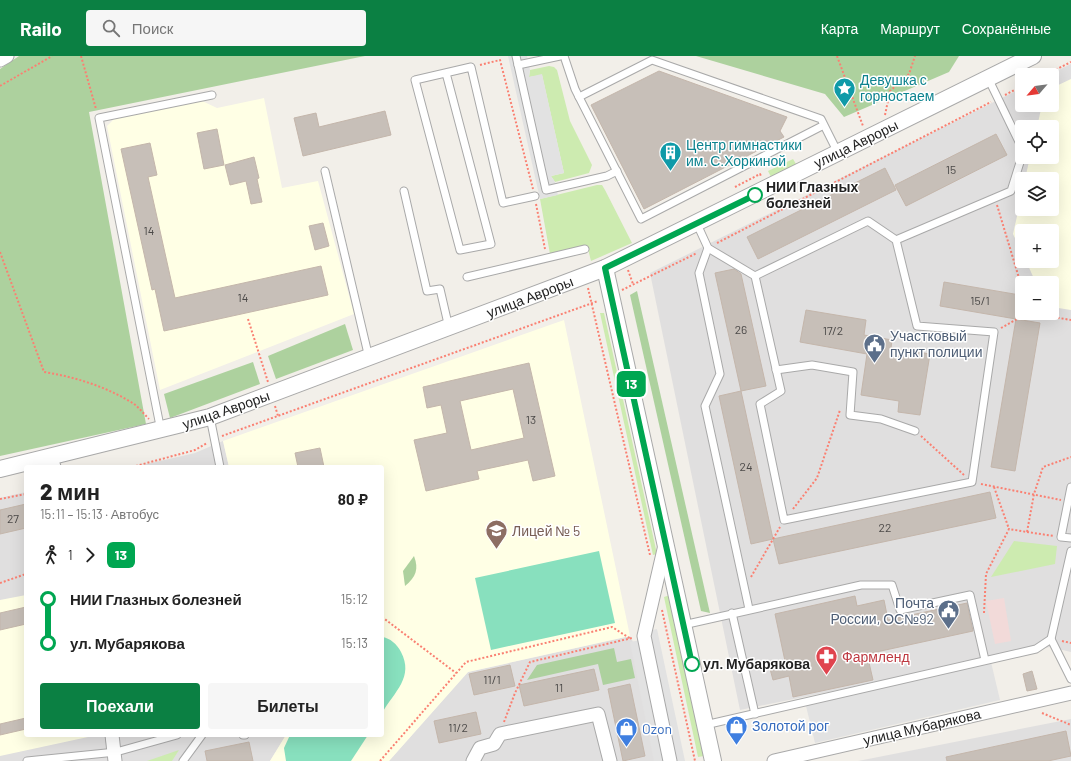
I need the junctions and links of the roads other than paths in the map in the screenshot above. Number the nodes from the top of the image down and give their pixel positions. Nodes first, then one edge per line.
1 (7, 56) edge
2 (516, 56) edge
3 (560, 56) edge
4 (564, 56) edge
5 (1033, 56) edge
6 (0, 60) edge
7 (518, 65) junction
8 (446, 73) junction
9 (988, 78) junction
10 (212, 95) dead end
11 (579, 97) junction
12 (824, 125) junction
13 (1015, 133) edge
14 (838, 153) junction
15 (1019, 164) edge
16 (325, 171) dead end
17 (617, 171) junction
18 (404, 191) dead end
19 (535, 196) road end
20 (697, 224) junction
21 (896, 240) junction
22 (708, 248) junction
23 (585, 249) dead end
24 (605, 268) junction
25 (755, 276) junction
26 (467, 277) dead end
27 (449, 328) junction
28 (369, 358) junction
29 (776, 370) junction
30 (210, 417) junction
31 (161, 431) junction
32 (915, 431) road end
33 (52, 462) edge
34 (30, 465) edge
35 (220, 465) edge
36 (24, 466) edge
37 (0, 469) edge
38 (1071, 487) edge
39 (1071, 538) edge
40 (665, 541) junction
41 (1071, 551) edge
42 (750, 609) junction
43 (732, 613) junction
44 (683, 625) junction
45 (1051, 639) junction
46 (985, 660) junction
47 (1071, 679) edge
48 (1071, 693) edge
49 (755, 714) junction
50 (705, 725) junction
51 (112, 737) edge
52 (171, 737) edge
53 (201, 737) edge
54 (116, 757) edge
55 (27, 761) edge
56 (183, 761) edge
57 (472, 761) edge
58 (610, 761) edge
59 (670, 761) edge
60 (713, 761) edge
61 (774, 761) edge

1 - 6 street
2 - 7 lane
3 - 7 lane
4 - 11 lane
5 - 9 street, улица Авроры
7 - 17 lane
8 - 8 lane
8 - 19 lane
9 - 13 lane
9 - 14 street, улица Авроры
10 - 31 lane
11 - 12 lane
11 - 17 lane
12 - 14 lane
12 - 17 lane
14 - 20 street, улица Авроры
15 - 21 lane
16 - 28 lane
18 - 27 lane
20 - 22 lane
20 - 24 street, улица Авроры
21 - 25 lane
21 - 29 lane
22 - 25 lane
22 - 42 lane
23 - 26 lane
24 - 27 street, улица Авроры
24 - 40 street
25 - 29 lane
27 - 28 street, улица Авроры
28 - 30 street, улица Авроры
29 - 32 lane
30 - 31 street, улица Авроры
30 - 35 lane
31 - 33 street, улица Авроры
33 - 34 street, улица Авроры
36 - 37 street, улица Авроры
38 - 39 lane
40 - 44 street
40 - 59 street
41 - 45 lane
42 - 43 lane
42 - 46 lane
43 - 44 lane
43 - 49 lane
44 - 50 street
45 - 46 lane
45 - 47 lane
46 - 49 lane
48 - 61 street, улица Мубарякова
49 - 50 lane
50 - 60 street
51 - 54 street
52 - 54 lane
53 - 56 lane
54 - 55 lane
57 - 58 street

